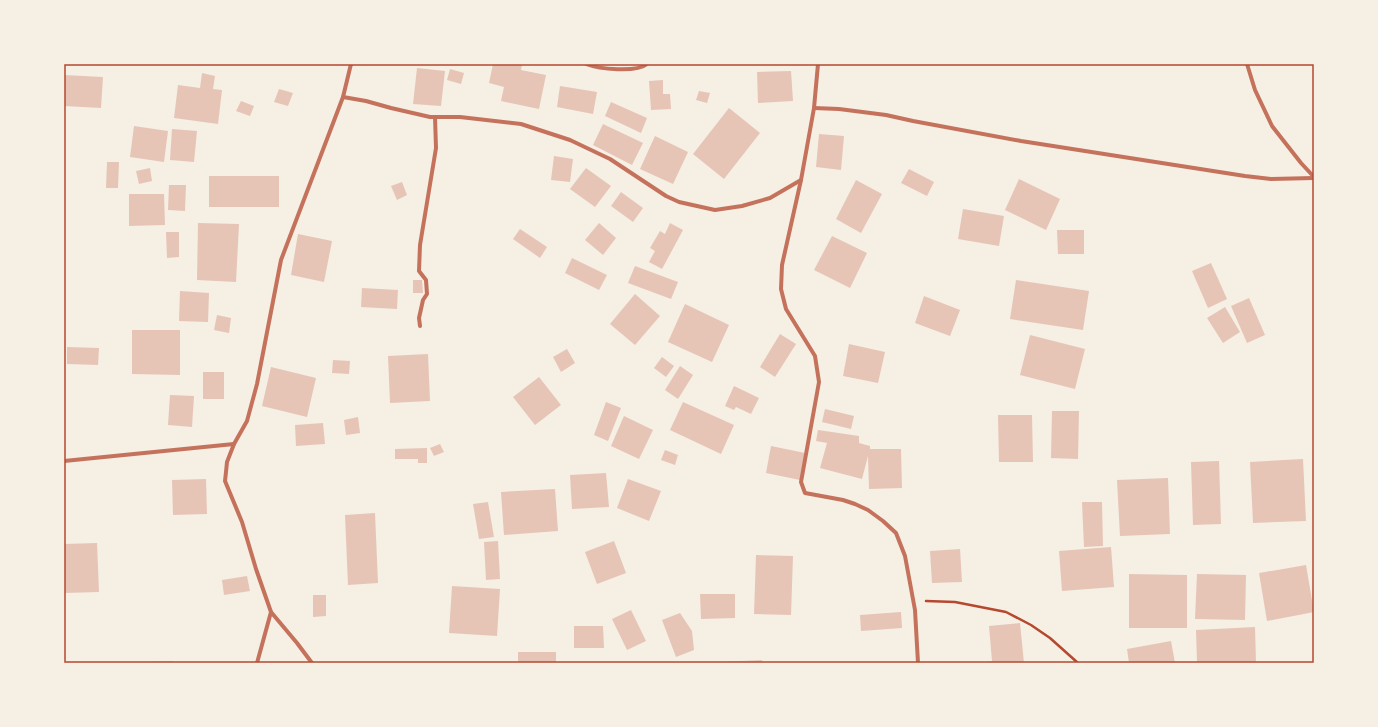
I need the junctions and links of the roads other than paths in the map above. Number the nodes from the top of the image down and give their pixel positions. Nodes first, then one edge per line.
1 (351, 64) edge
2 (586, 64) edge
3 (647, 64) edge
4 (818, 64) edge
5 (1247, 64) edge
6 (343, 97) junction
7 (814, 108) junction
8 (436, 117) junction
9 (1314, 178) edge
10 (801, 180) junction
11 (420, 326) dead end
12 (234, 444) junction
13 (64, 461) edge
14 (270, 612) junction
15 (257, 663) edge
16 (312, 663) edge
17 (918, 663) edge

1 - 6 street
2 - 3 street
4 - 7 street
5 - 9 street
6 - 8 street
6 - 12 street
7 - 9 street
7 - 10 street
8 - 10 street
8 - 11 street
10 - 17 street
12 - 13 street
12 - 14 street
14 - 15 street
14 - 16 street

